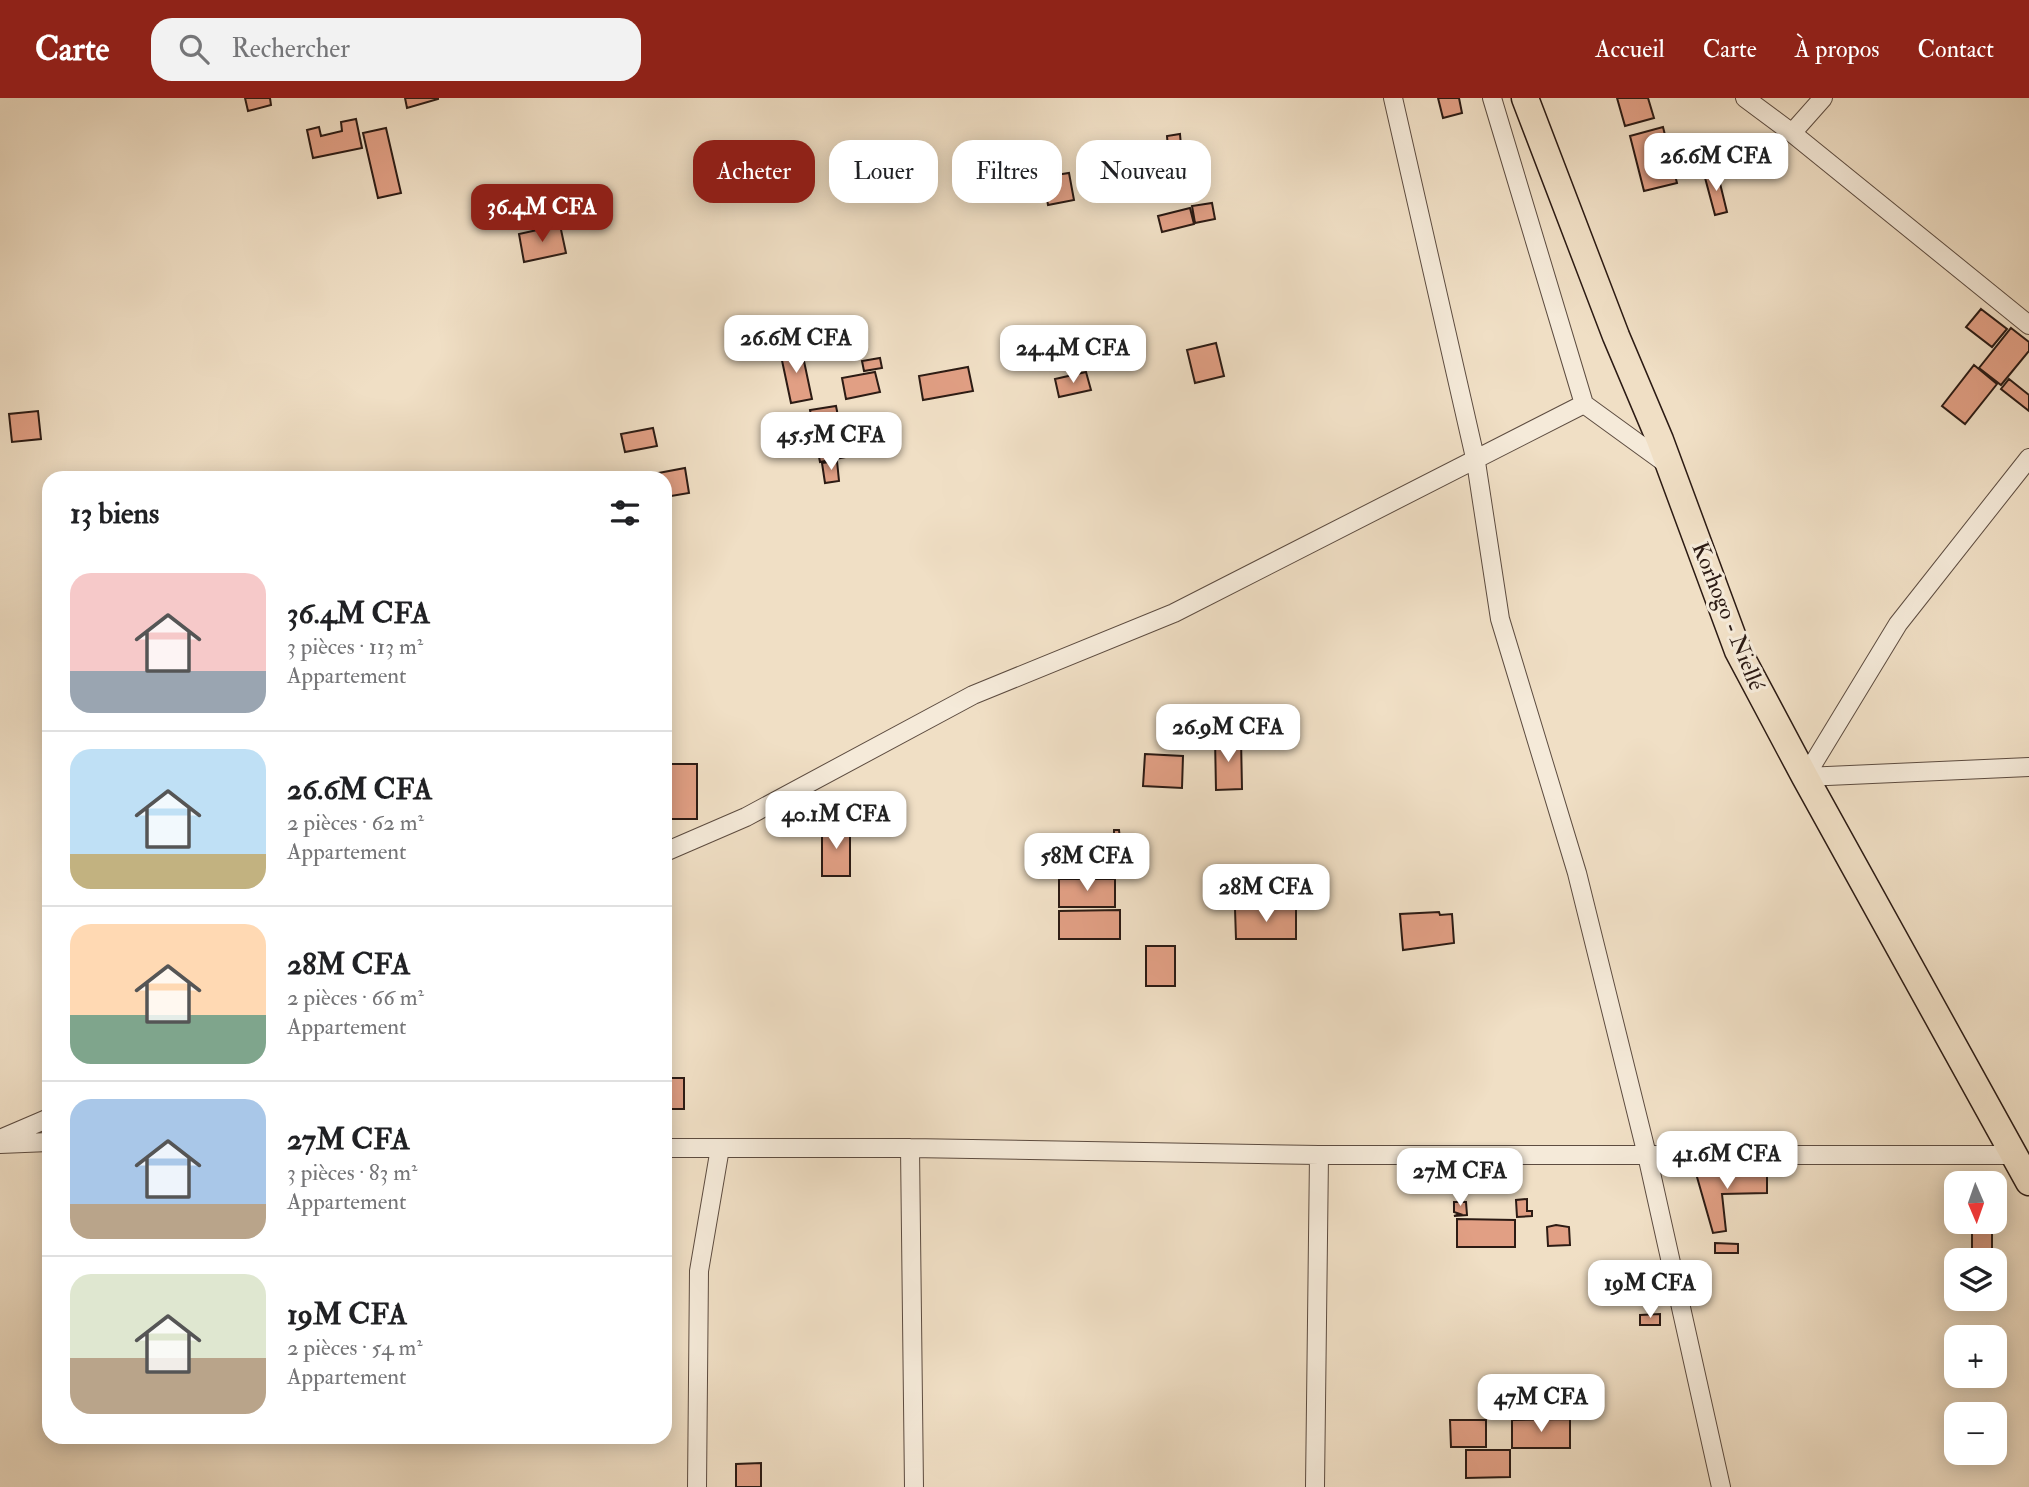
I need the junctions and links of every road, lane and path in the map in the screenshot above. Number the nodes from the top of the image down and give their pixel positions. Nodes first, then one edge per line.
1 (1393, 98) edge
2 (1492, 98) edge
3 (1524, 98) edge
4 (1745, 98) edge
5 (1824, 98) edge
6 (1793, 133) junction
7 (2029, 325) edge
8 (1584, 404) junction
9 (2029, 458) edge
10 (1476, 462) junction
11 (1670, 466) junction
12 (2029, 768) edge
13 (1805, 777) junction
14 (672, 849) edge
15 (42, 1121) edge
16 (0, 1141) edge
17 (42, 1142) edge
18 (672, 1148) edge
19 (720, 1148) junction
20 (910, 1148) junction
21 (1319, 1155) junction
22 (1647, 1155) junction
23 (2014, 1155) junction
24 (2029, 1182) edge
25 (696, 1487) edge
26 (914, 1487) edge
27 (1315, 1487) edge
28 (1721, 1487) edge

1 - 10 street
2 - 8 street
3 - 11 main road, Korhogo - Niellé
4 - 6 street
5 - 6 street
6 - 7 street
8 - 10 street
8 - 11 street
9 - 13 street
10 - 14 street
10 - 22 street
11 - 13 main road, Korhogo - Niellé
12 - 13 street
13 - 23 main road, Korhogo - Niellé
15 - 16 street
16 - 17 street
18 - 19 street
19 - 20 street
19 - 25 street
20 - 21 street
20 - 26 street
21 - 22 street
21 - 27 street
22 - 23 street
22 - 28 street
23 - 24 main road, Korhogo - Niellé

